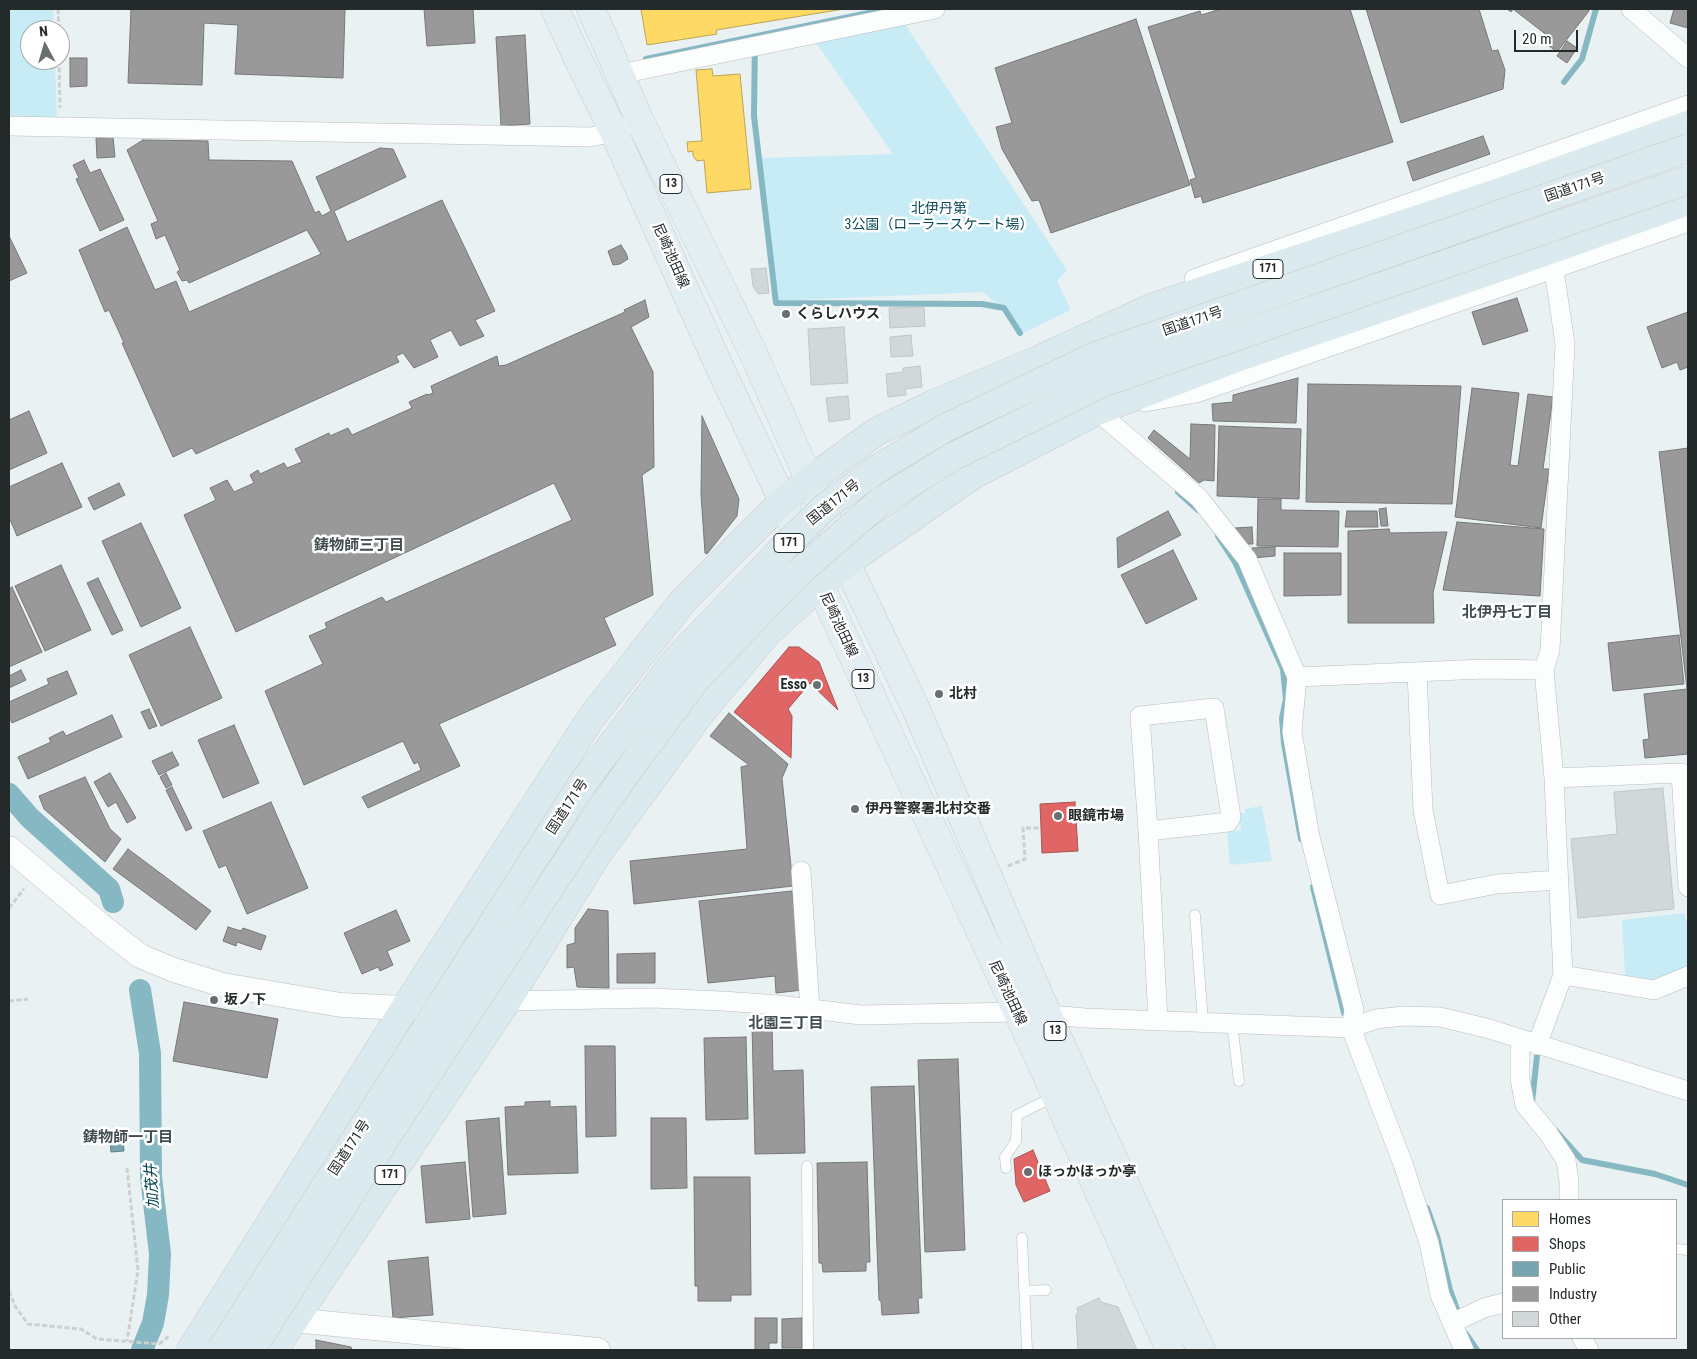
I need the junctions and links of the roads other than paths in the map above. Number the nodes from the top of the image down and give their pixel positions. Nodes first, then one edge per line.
1 (555, 9) edge
2 (591, 9) edge
3 (935, 9) edge
4 (1631, 9) edge
5 (1688, 58) edge
6 (621, 74) junction
7 (1688, 105) edge
8 (640, 121) junction
9 (1688, 125) edge
10 (9, 126) edge
11 (614, 132) junction
12 (1688, 148) edge
13 (1688, 180) edge
14 (1688, 200) edge
15 (1688, 222) edge
16 (1554, 270) junction
17 (1038, 360) junction
18 (1097, 410) junction
19 (810, 480) junction
20 (784, 501) junction
21 (846, 563) junction
22 (820, 585) junction
23 (1544, 670) junction
24 (1417, 672) junction
25 (1297, 676) junction
26 (1554, 778) junction
27 (1148, 831) junction
28 (9, 848) edge
29 (801, 871) dead end
30 (1559, 880) junction
31 (1688, 887) edge
32 (1195, 915) dead end
33 (1563, 975) junction
34 (1688, 976) edge
35 (507, 1001) junction
36 (404, 1008) junction
37 (810, 1009) junction
38 (1016, 1012) junction
39 (1048, 1016) junction
40 (1158, 1021) junction
41 (1202, 1022) junction
42 (1232, 1023) junction
43 (1351, 1028) junction
44 (1529, 1042) junction
45 (1239, 1081) dead end
46 (1688, 1091) edge
47 (1056, 1096) junction
48 (807, 1166) dead end
49 (1006, 1168) dead end
50 (1569, 1199) edge
51 (1022, 1238) dead end
52 (1046, 1290) dead end
53 (1024, 1291) junction
54 (1502, 1304) edge
55 (293, 1320) junction
56 (1452, 1323) junction
57 (1583, 1339) edge
58 (191, 1350) edge
59 (221, 1350) edge
60 (251, 1350) edge
61 (274, 1350) edge
62 (598, 1350) edge
63 (808, 1350) edge
64 (1028, 1350) edge
65 (1170, 1350) edge
66 (1201, 1350) edge
67 (1464, 1350) edge
68 (1589, 1350) edge

1 - 11 main road, 尼崎池田線 / 13
2 - 6 main road, 尼崎池田線 / 13
3 - 6 street
4 - 5 street
6 - 8 main road, 尼崎池田線 / 13
7 - 17 street
8 - 11 street
8 - 19 main road, 尼崎池田線 / 13
9 - 17 highway, 171
10 - 11 street
11 - 20 main road, 尼崎池田線 / 13
12 - 59 highway, 国道171号 / 171, bridge
13 - 60 highway, 国道171号 / 171, bridge
14 - 18 highway, 171
15 - 16 street
16 - 18 street
16 - 23 street
17 - 19 highway, 171
18 - 21 highway, 171
18 - 25 street
19 - 20 highway, 171
19 - 21 main road, 尼崎池田線 / 13
20 - 22 main road, 尼崎池田線 / 13
20 - 36 highway, 171
21 - 22 highway, 171
21 - 39 main road, 尼崎池田線 / 13
22 - 35 highway, 171
22 - 38 main road, 尼崎池田線 / 13
23 - 24 street
23 - 26 street
24 - 25 street
24 - 30 street
25 - 43 street
26 - 30 street
26 - 31 street
27 - 27 street
27 - 40 street
28 - 36 street
29 - 37 street
30 - 33 street
32 - 41 lane
33 - 34 street
33 - 44 street
35 - 36 street
35 - 37 street
35 - 55 highway, 171
36 - 58 highway, 171
37 - 38 street
38 - 39 street
38 - 47 main road, 尼崎池田線 / 13
39 - 40 street
39 - 66 main road, 尼崎池田線 / 13
40 - 41 street
41 - 42 street
42 - 43 street
42 - 45 lane
43 - 44 street
43 - 56 street
44 - 46 street
44 - 50 street
47 - 49 lane
47 - 65 main road, 尼崎池田線 / 13
48 - 63 lane
51 - 53 lane
52 - 53 lane
53 - 64 lane
54 - 56 street
55 - 61 highway, 171
55 - 62 street
56 - 67 street
57 - 68 street

